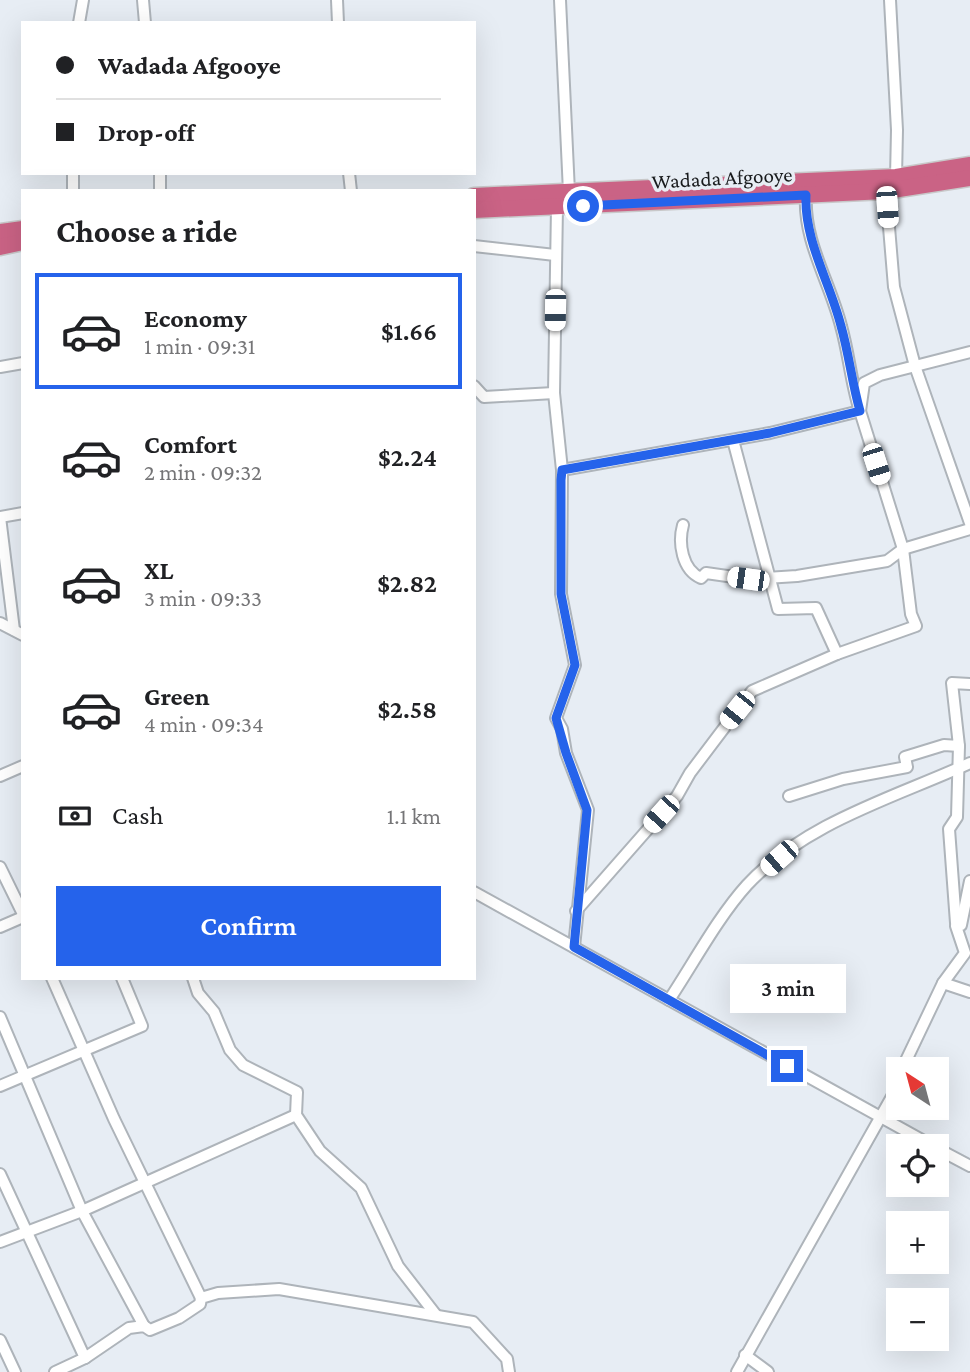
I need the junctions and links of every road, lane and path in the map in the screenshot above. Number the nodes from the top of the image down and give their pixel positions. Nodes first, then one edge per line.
1 (83, 0) edge
2 (143, 0) edge
3 (337, 0) edge
4 (560, 0) edge
5 (890, 0) edge
6 (79, 21) edge
7 (145, 21) edge
8 (338, 21) edge
9 (970, 165) edge
10 (896, 177) junction
11 (970, 178) edge
12 (886, 191) junction
13 (569, 192) junction
14 (806, 195) junction
15 (476, 196) edge
16 (557, 207) junction
17 (476, 210) edge
18 (21, 229) edge
19 (0, 232) edge
20 (21, 242) edge
21 (476, 246) edge
22 (0, 247) edge
23 (555, 255) junction
24 (970, 352) edge
25 (21, 363) edge
26 (915, 366) junction
27 (0, 367) edge
28 (476, 388) edge
29 (554, 393) junction
30 (860, 411) junction
31 (733, 440) junction
32 (562, 470) junction
33 (21, 513) edge
34 (0, 517) edge
35 (970, 523) edge
36 (683, 525) dead end
37 (970, 529) edge
38 (903, 549) junction
39 (771, 578) junction
40 (0, 623) edge
41 (19, 632) edge
42 (837, 654) junction
43 (970, 684) edge
44 (959, 746) junction
45 (970, 763) edge
46 (21, 767) edge
47 (958, 768) junction
48 (0, 776) edge
49 (789, 796) dead end
50 (0, 867) edge
51 (970, 881) edge
52 (476, 893) edge
53 (576, 911) junction
54 (21, 912) edge
55 (21, 917) edge
56 (0, 927) edge
57 (962, 927) edge
58 (574, 947) junction
59 (53, 980) edge
60 (123, 980) edge
61 (194, 980) edge
62 (943, 983) junction
63 (970, 992) edge
64 (669, 1000) junction
65 (0, 1017) edge
66 (85, 1051) junction
67 (908, 1057) edge
68 (23, 1075) junction
69 (0, 1086) edge
70 (886, 1109) edge
71 (296, 1115) junction
72 (881, 1118) junction
73 (911, 1134) edge
74 (949, 1155) edge
75 (970, 1166) edge
76 (0, 1174) edge
77 (145, 1184) junction
78 (82, 1211) junction
79 (25, 1233) junction
80 (0, 1242) edge
81 (201, 1297) junction
82 (436, 1315) junction
83 (144, 1326) junction
84 (0, 1340) edge
85 (745, 1355) junction
86 (85, 1357) junction
87 (15, 1372) edge
88 (55, 1372) edge
89 (509, 1372) edge
90 (737, 1372) edge
91 (768, 1372) edge

1 - 6 street
2 - 7 street
3 - 8 street
4 - 13 street
5 - 10 street
9 - 10 highway, Wadada Afgooye
10 - 13 highway, Wadada Afgooye
11 - 12 highway, Wadada Afgooye
12 - 14 highway, Wadada Afgooye
12 - 26 street
13 - 15 highway, Wadada Afgooye
14 - 16 highway, Wadada Afgooye
14 - 30 street
16 - 17 highway, Wadada Afgooye
16 - 23 street
18 - 19 highway
20 - 22 highway
21 - 23 street
23 - 29 street
24 - 26 street
25 - 27 street
26 - 30 street
26 - 35 street
28 - 29 street
29 - 32 street
30 - 31 street
30 - 38 street
31 - 32 street
31 - 39 street
32 - 53 street
33 - 34 street
34 - 41 street
36 - 39 street
37 - 38 street
38 - 39 street
38 - 42 street
39 - 42 street
40 - 41 street
42 - 53 street
43 - 44 street
44 - 47 street
44 - 49 street
45 - 47 street
46 - 48 street
47 - 57 street
47 - 64 street
50 - 54 street
51 - 57 street
52 - 58 street
53 - 58 street
55 - 56 street
57 - 62 street
58 - 64 street
59 - 66 street
60 - 66 street
61 - 71 street
62 - 63 street
62 - 67 street
64 - 72 street
65 - 68 street
66 - 68 street
66 - 77 street
68 - 69 street
68 - 78 street
70 - 72 street
71 - 77 street
71 - 82 street
72 - 73 street
72 - 85 street
74 - 75 street
76 - 79 street
77 - 78 street
77 - 81 street
78 - 79 street
78 - 83 street
79 - 80 street
79 - 86 street
81 - 82 street
81 - 83 street
82 - 89 street
83 - 86 street
84 - 87 street
85 - 90 street
85 - 91 street
86 - 88 street

